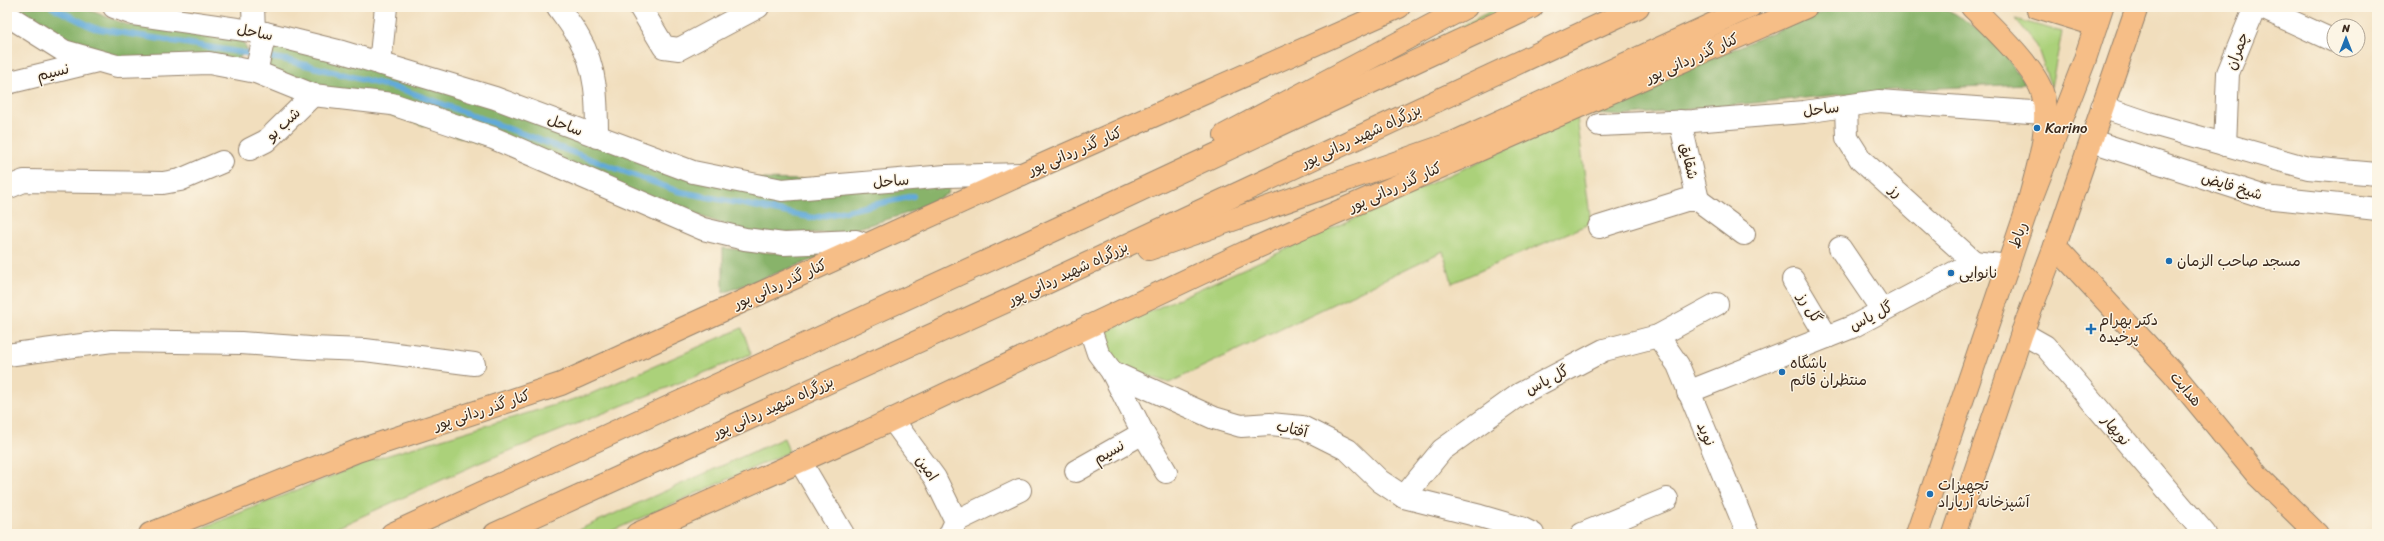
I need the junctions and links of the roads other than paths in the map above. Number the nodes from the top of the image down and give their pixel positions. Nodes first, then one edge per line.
1 (114, 7) edge
2 (253, 7) edge
3 (386, 7) edge
4 (558, 7) edge
5 (640, 7) edge
6 (758, 7) edge
7 (1399, 7) edge
8 (1466, 7) edge
9 (1532, 7) edge
10 (1638, 7) edge
11 (1750, 7) edge
12 (1806, 7) edge
13 (1972, 7) edge
14 (2037, 7) edge
15 (2137, 7) edge
16 (2255, 7) edge
17 (2260, 7) edge
18 (7, 15) edge
19 (2099, 16) edge
20 (260, 32) junction
21 (2127, 35) junction
22 (2326, 37) edge
23 (98, 61) junction
24 (380, 64) junction
25 (256, 72) junction
26 (7, 83) edge
27 (313, 95) junction
28 (1846, 106) junction
29 (2102, 107) junction
30 (2044, 113) junction
31 (1680, 122) junction
32 (1599, 125) dead end
33 (597, 137) junction
34 (2092, 141) junction
35 (2225, 145) junction
36 (250, 149) dead end
37 (222, 162) dead end
38 (1022, 174) junction
39 (2377, 174) edge
40 (7, 188) edge
41 (1698, 200) junction
42 (2377, 209) edge
43 (2026, 212) junction
44 (1599, 227) dead end
45 (1744, 234) dead end
46 (867, 245) junction
47 (1020, 246) junction
48 (2055, 246) junction
49 (1840, 248) dead end
50 (1974, 262) junction
51 (2008, 266) junction
52 (1793, 280) dead end
53 (1033, 289) junction
54 (1717, 304) dead end
55 (1882, 310) junction
56 (1089, 326) junction
57 (2022, 333) junction
58 (1658, 336) junction
59 (1827, 337) junction
60 (7, 355) edge
61 (474, 364) dead end
62 (1112, 372) junction
63 (1688, 392) junction
64 (892, 419) junction
65 (1143, 433) junction
66 (800, 461) junction
67 (1076, 471) dead end
68 (1166, 472) dead end
69 (1020, 490) dead end
70 (1404, 496) junction
71 (1667, 499) dead end
72 (565, 502) junction
73 (953, 528) edge
74 (150, 534) edge
75 (392, 534) edge
76 (495, 534) edge
77 (506, 534) edge
78 (637, 534) edge
79 (843, 534) edge
80 (1533, 534) edge
81 (1582, 534) edge
82 (1748, 534) edge
83 (1917, 534) edge
84 (1954, 534) edge
85 (2205, 534) edge
86 (2317, 534) edge

1 - 20 street, ساحل
2 - 20 street
3 - 24 street
4 - 33 street
5 - 6 street
7 - 38 main road, کنار گذر ردانی پور
8 - 47 main road
9 - 47 main road
10 - 53 main road, بزرگراه شهید ردانی پور
11 - 53 main road
12 - 56 main road, کنار گذر ردانی پور
13 - 30 main road
14 - 19 main road
15 - 21 main road
16 - 35 street, چمران
17 - 22 street
18 - 23 street
19 - 21 main road
19 - 43 main road, رباط
20 - 24 street, ساحل
20 - 25 street
21 - 29 main road
23 - 25 street
23 - 26 street, نسیم
24 - 33 street, ساحل
25 - 27 street
27 - 36 street, شب بو
27 - 46 street
28 - 30 street, ساحل
28 - 31 street, ساحل
28 - 50 street, رز
29 - 34 main road
29 - 35 street
30 - 43 main road
31 - 32 street, ساحل
31 - 41 street, شقایق
33 - 38 street, ساحل
34 - 42 street, شیخ فایض
34 - 48 main road
35 - 39 street
37 - 40 street
38 - 46 main road, کنار گذر ردانی پور
41 - 44 street
41 - 45 street
43 - 51 main road, رباط
46 - 74 main road, کنار گذر ردانی پور
47 - 75 main road
48 - 57 main road
48 - 86 main road, هدایت
49 - 55 street
50 - 51 street
50 - 55 street, گل یاس
51 - 83 main road, رباط
52 - 59 street, گل رز
53 - 72 main road, بزرگراه شهید ردانی پور
54 - 58 street, گل یاس
55 - 59 street, گل یاس
56 - 62 street, آفتاب
56 - 64 main road, کنار گذر ردانی پور
57 - 84 main road
57 - 85 street, نوبهار
58 - 63 street, نوید
58 - 70 street, گل یاس
59 - 63 street, گل یاس
60 - 61 street
62 - 65 street, نسیم
62 - 70 street, آفتاب
63 - 82 street, نوید
64 - 66 main road, کنار گذر ردانی پور
64 - 73 street, امین
65 - 67 street, نسیم
65 - 68 street, نسیم
66 - 78 main road, کنار گذر ردانی پور
66 - 79 street
69 - 73 street, امین
70 - 80 street, آفتاب
71 - 81 street
72 - 76 main road, بزرگراه شهید ردانی پور
72 - 77 main road

